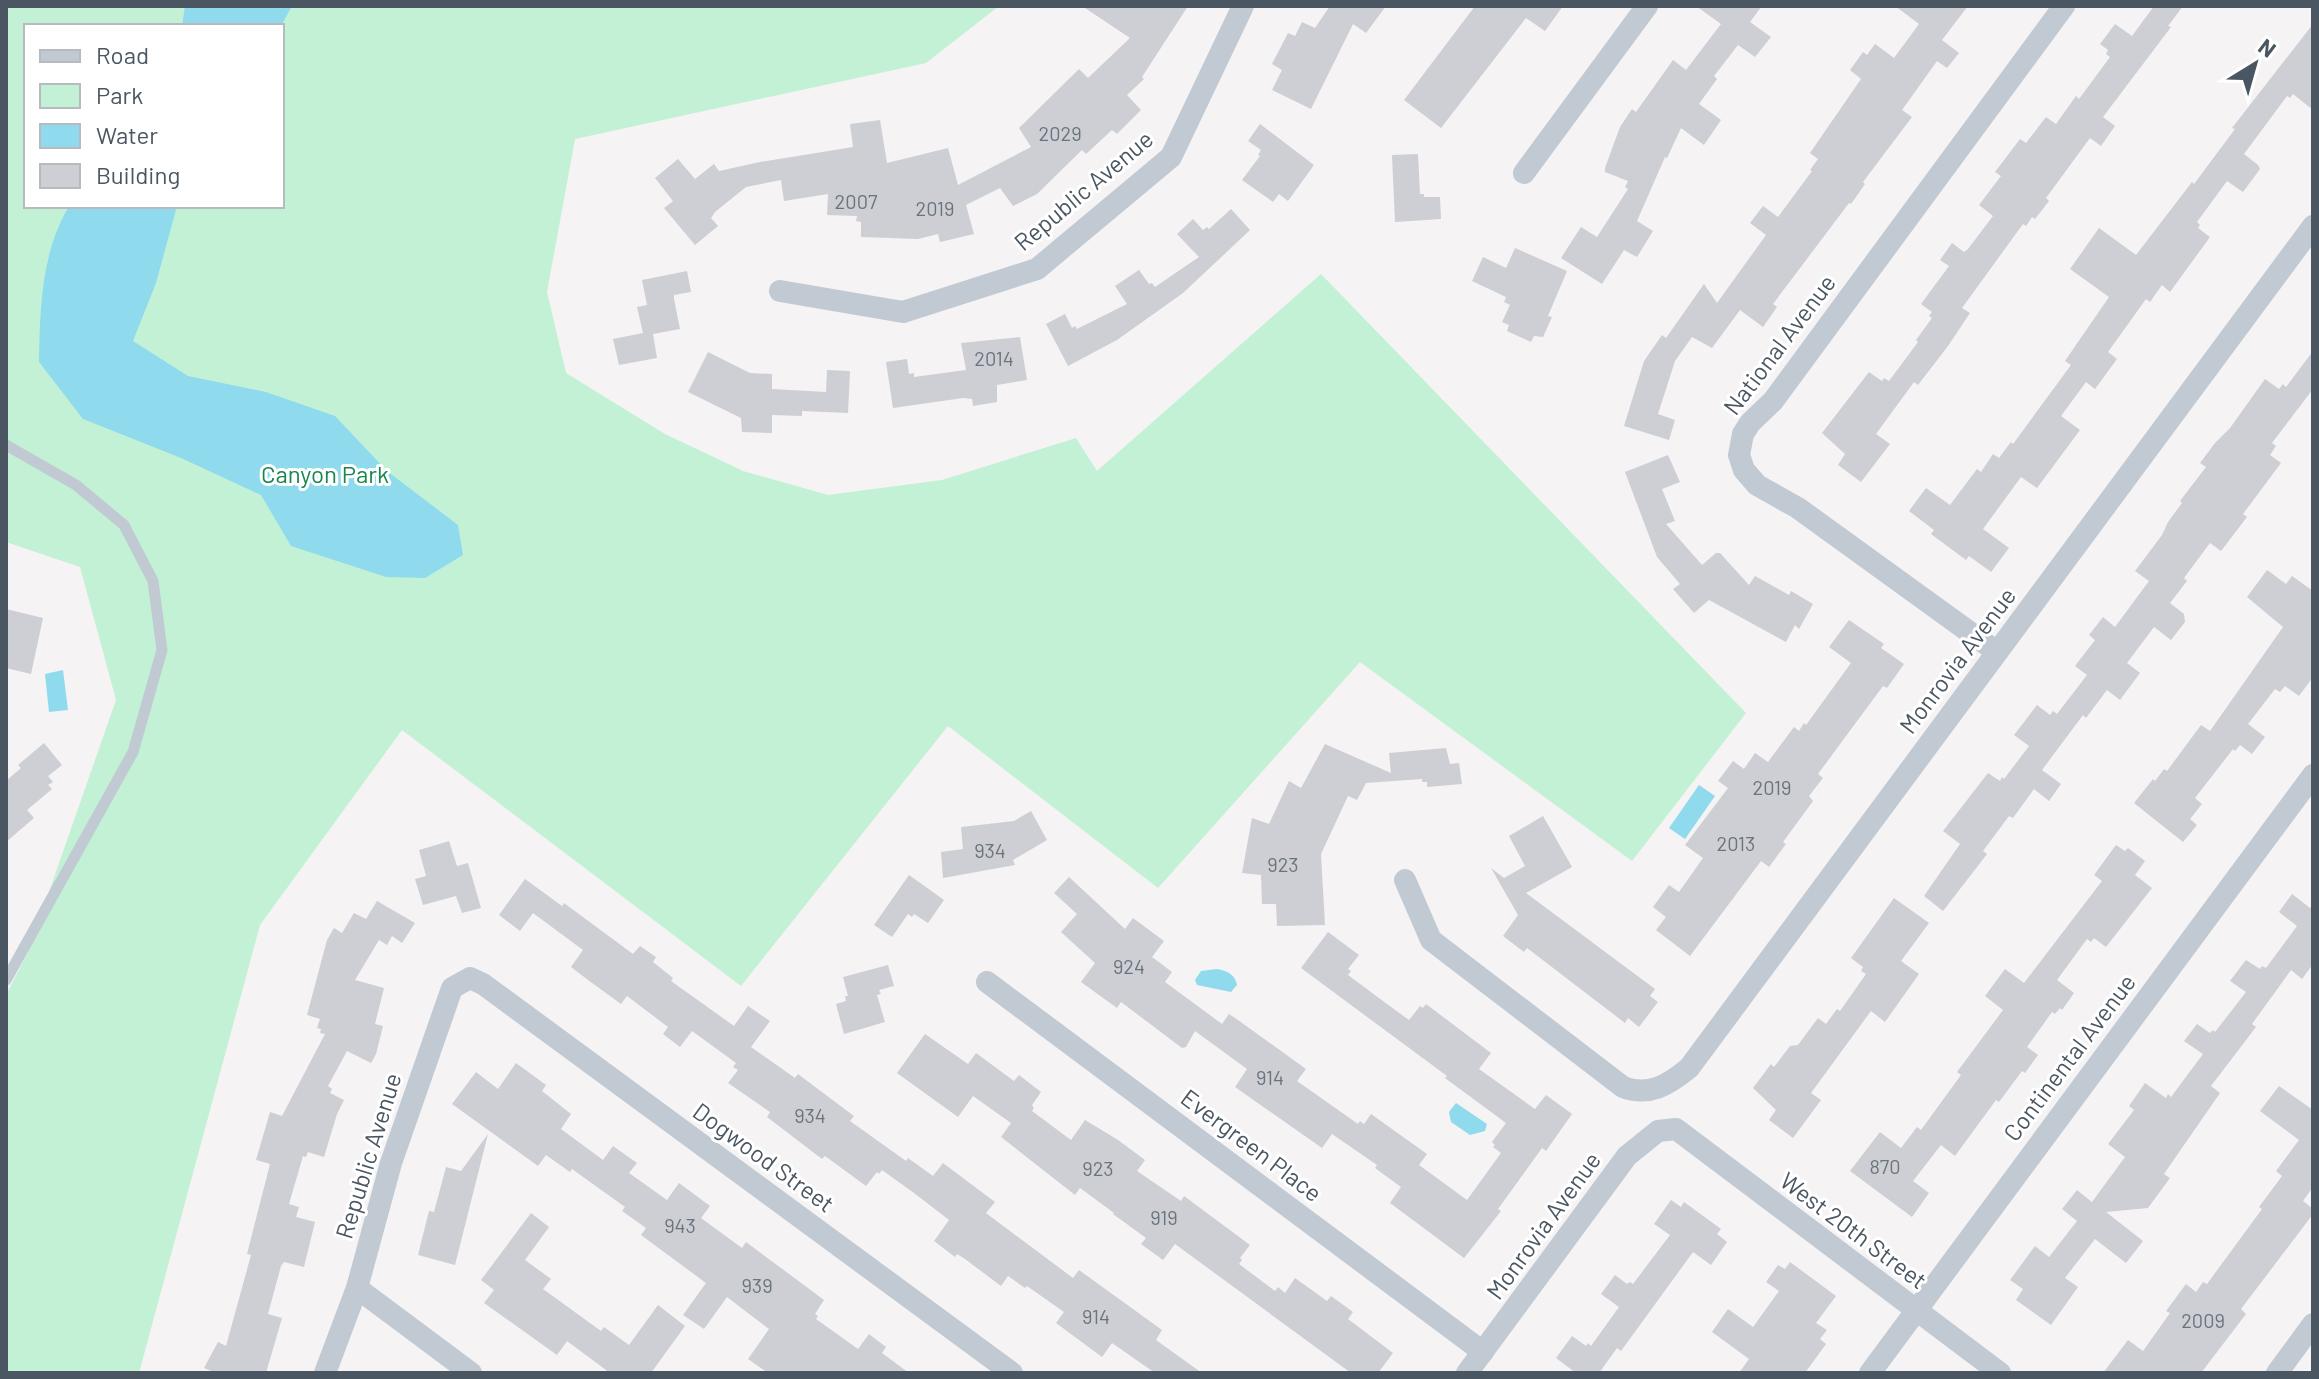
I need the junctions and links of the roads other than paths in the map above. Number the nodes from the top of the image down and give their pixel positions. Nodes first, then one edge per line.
1 (1243, 6) edge
2 (1647, 6) edge
3 (2064, 6) edge
4 (1524, 173) dead end
5 (2313, 226) edge
6 (780, 291) dead end
7 (6, 445) edge
8 (1997, 652) junction
9 (2313, 775) edge
10 (1405, 880) dead end
11 (6, 980) edge
12 (987, 982) dead end
13 (483, 984) joint
14 (1676, 1129) joint
15 (357, 1288) junction
16 (1915, 1311) junction
17 (2313, 1324) edge
18 (1483, 1352) junction
19 (325, 1373) edge
20 (471, 1373) edge
21 (1012, 1373) edge
22 (1467, 1373) edge
23 (1870, 1373) edge
24 (2000, 1373) edge
25 (2277, 1373) edge

1 - 6 street, Republic Avenue
2 - 4 street
3 - 8 street, National Avenue
5 - 8 street, Monrovia Avenue
7 - 11 lane
8 - 10 street, Monrovia Avenue
9 - 16 street, Continental Avenue
12 - 18 street, Evergreen Place
13 - 15 street, Republic Avenue
13 - 21 street, Dogwood Street
14 - 16 street, West 20th Street
14 - 18 street, Monrovia Avenue
15 - 19 street, Republic Avenue
15 - 20 street
16 - 23 street, Continental Avenue
16 - 24 street, West 20th Street
17 - 25 street
18 - 22 street, Monrovia Avenue

